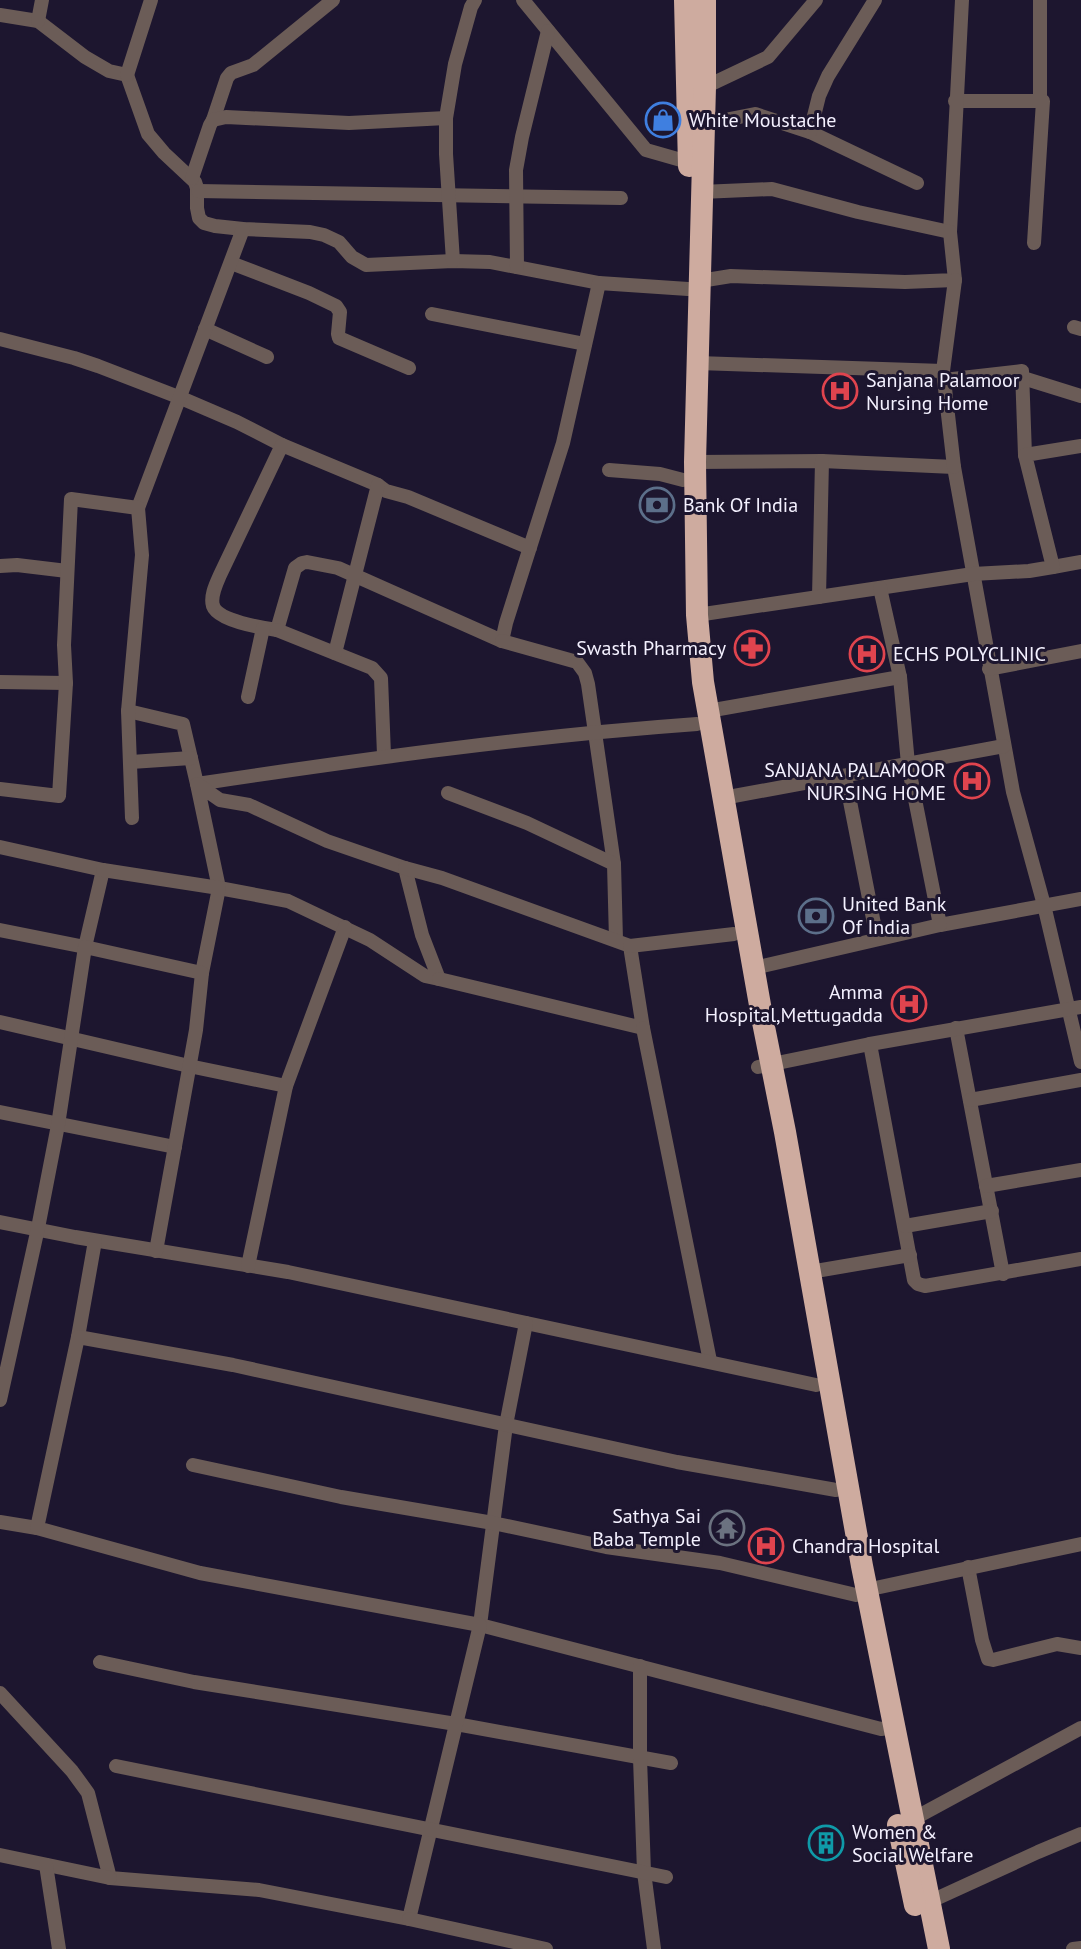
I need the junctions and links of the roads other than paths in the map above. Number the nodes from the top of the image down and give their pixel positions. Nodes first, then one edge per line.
1 (42, 0) edge
2 (151, 0) edge
3 (333, 0) edge
4 (475, 0) edge
5 (523, 0) edge
6 (685, 0) edge
7 (705, 0) edge
8 (816, 0) edge
9 (875, 0) edge
10 (962, 0) edge
11 (1040, 0) edge
12 (0, 15) edge
13 (38, 21) junction
14 (548, 31) junction
15 (127, 75) junction
16 (705, 87) junction
17 (955, 101) junction
18 (1040, 101) junction
19 (446, 118) junction
20 (213, 120) junction
21 (704, 124) junction
22 (810, 132) junction
23 (695, 162) junction
24 (917, 183) dead end
25 (195, 185) junction
26 (701, 192) junction
27 (450, 194) junction
28 (515, 195) junction
29 (621, 198) dead end
30 (243, 229) junction
31 (950, 232) junction
32 (1034, 243) dead end
33 (453, 261) junction
34 (231, 263) junction
35 (517, 267) junction
36 (955, 280) junction
37 (599, 283) junction
38 (694, 285) junction
39 (432, 314) dead end
40 (205, 329) junction
41 (0, 339) edge
42 (585, 344) junction
43 (267, 357) dead end
44 (698, 363) junction
45 (409, 368) dead end
46 (943, 376) junction
47 (1023, 378) junction
48 (1081, 396) edge
49 (181, 398) junction
50 (282, 445) junction
51 (1081, 446) edge
52 (1025, 455) junction
53 (822, 461) junction
54 (954, 467) junction
55 (609, 470) dead end
56 (689, 471) junction
57 (378, 485) junction
58 (138, 508) junction
59 (530, 548) junction
60 (1081, 562) edge
61 (0, 566) edge
62 (1053, 567) junction
63 (67, 571) junction
64 (973, 574) junction
65 (356, 576) junction
66 (880, 588) junction
67 (819, 597) junction
68 (697, 615) junction
69 (270, 629) junction
70 (502, 641) junction
71 (1081, 651) edge
72 (335, 653) junction
73 (989, 669) junction
74 (900, 677) junction
75 (0, 682) edge
76 (66, 683) junction
77 (248, 697) dead end
78 (128, 711) junction
79 (702, 717) junction
80 (595, 731) junction
81 (1004, 746) junction
82 (384, 755) junction
83 (191, 758) junction
84 (131, 762) junction
85 (908, 764) junction
86 (845, 776) junction
87 (197, 784) junction
88 (0, 789) edge
89 (448, 793) dead end
90 (723, 798) junction
91 (132, 818) dead end
92 (0, 847) edge
93 (614, 864) junction
94 (405, 868) junction
95 (103, 870) junction
96 (219, 888) junction
97 (1081, 899) edge
98 (1044, 905) junction
99 (940, 925) junction
100 (345, 927) junction
101 (0, 930) edge
102 (734, 934) junction
103 (877, 939) junction
104 (623, 943) junction
105 (85, 947) junction
106 (754, 968) junction
107 (202, 973) junction
108 (439, 979) junction
109 (1075, 1008) edge
110 (0, 1022) edge
111 (643, 1028) junction
112 (956, 1028) junction
113 (72, 1038) junction
114 (870, 1044) junction
115 (1081, 1062) edge
116 (764, 1065) junction
117 (189, 1066) junction
118 (1081, 1080) edge
119 (286, 1086) junction
120 (970, 1100) junction
121 (0, 1112) edge
122 (58, 1125) junction
123 (175, 1147) junction
124 (1081, 1170) edge
125 (986, 1186) junction
126 (992, 1211) junction
127 (0, 1222) edge
128 (905, 1226) junction
129 (38, 1228) junction
130 (95, 1241) junction
131 (156, 1251) junction
132 (910, 1255) junction
133 (1081, 1259) edge
134 (248, 1266) junction
135 (810, 1272) junction
136 (1003, 1274) junction
137 (526, 1323) junction
138 (78, 1337) junction
139 (710, 1361) junction
140 (816, 1385) junction
141 (0, 1400) edge
142 (506, 1425) junction
143 (193, 1465) dead end
144 (836, 1490) junction
145 (0, 1522) edge
146 (493, 1523) junction
147 (37, 1528) junction
148 (1081, 1544) edge
149 (968, 1567) junction
150 (861, 1593) junction
151 (480, 1625) junction
152 (1081, 1648) edge
153 (100, 1662) dead end
154 (640, 1666) junction
155 (0, 1693) edge
156 (456, 1724) junction
157 (887, 1728) junction
158 (1081, 1728) edge
159 (640, 1758) junction
160 (671, 1763) dead end
161 (116, 1766) dead end
162 (913, 1819) junction
163 (430, 1829) junction
164 (1081, 1835) edge
165 (0, 1855) edge
166 (46, 1865) junction
167 (644, 1872) junction
168 (666, 1877) dead end
169 (110, 1878) junction
170 (929, 1902) junction
171 (409, 1919) junction
172 (1081, 1948) edge
173 (59, 1949) edge
174 (546, 1949) edge
175 (654, 1949) edge
176 (924, 1949) edge
177 (939, 1949) edge
178 (1073, 1949) edge

1 - 13 street
2 - 15 street
3 - 20 street
4 - 19 street
5 - 14 street
6 - 23 highway
7 - 16 highway
8 - 16 street
9 - 22 street
10 - 17 street
11 - 18 street
12 - 13 street
13 - 15 street
14 - 23 street
14 - 28 street
15 - 25 street
16 - 21 highway
17 - 18 street
17 - 31 street
18 - 32 street
19 - 20 street
19 - 27 street
20 - 25 street
21 - 22 street
21 - 23 highway
22 - 24 street
23 - 26 highway
23 - 38 highway
25 - 27 street
25 - 30 street
26 - 31 street
26 - 38 highway
27 - 28 street
27 - 33 street
28 - 29 street
28 - 35 street
30 - 33 street
30 - 34 street
31 - 36 street
33 - 35 street
34 - 40 street
34 - 45 street
35 - 37 street
36 - 38 street
36 - 46 street
37 - 38 street
37 - 42 street
38 - 44 highway
38 - 56 highway
39 - 42 street
40 - 43 street
40 - 49 street
41 - 49 street
42 - 59 street
44 - 46 street
44 - 56 highway
46 - 47 street
46 - 54 street
47 - 48 street
47 - 52 street
49 - 50 street
49 - 58 street
50 - 57 street
50 - 69 street
51 - 52 street
52 - 62 street
53 - 54 street
53 - 56 street
53 - 67 street
54 - 64 street
55 - 56 street
56 - 68 highway
56 - 79 highway
57 - 59 street
57 - 65 street
58 - 63 street
58 - 78 street
59 - 70 street
60 - 62 street
61 - 63 street
62 - 64 street
63 - 76 street
64 - 66 street
64 - 73 street
65 - 69 street
65 - 70 street
65 - 72 street
66 - 67 street
66 - 74 street
67 - 68 street
68 - 79 highway
69 - 72 street
69 - 77 street
70 - 80 street
71 - 73 street
72 - 82 street
73 - 81 street
74 - 79 street
74 - 85 street
75 - 76 street
76 - 88 street
78 - 83 street
78 - 84 street
79 - 80 street
79 - 90 highway
79 - 102 highway
80 - 82 street
80 - 93 street
81 - 85 street
81 - 98 street
82 - 87 street
83 - 84 street
83 - 87 street
84 - 91 street
85 - 86 street
85 - 99 street
86 - 90 street
86 - 103 street
87 - 94 street
87 - 96 street
89 - 93 street
90 - 106 highway
92 - 95 street
93 - 104 street
94 - 104 street
94 - 108 street
95 - 96 street
95 - 105 street
96 - 100 street
96 - 107 street
97 - 98 street
98 - 99 street
98 - 109 street
99 - 103 street
100 - 108 street
100 - 119 street
101 - 105 street
102 - 104 street
102 - 116 highway
103 - 106 street
104 - 111 street
105 - 107 street
105 - 113 street
106 - 116 highway
107 - 117 street
108 - 111 street
109 - 112 street
109 - 115 street
110 - 113 street
111 - 139 street
112 - 114 street
112 - 120 street
113 - 117 street
113 - 122 street
114 - 116 street
114 - 128 street
116 - 135 highway
116 - 140 highway
117 - 119 street
117 - 123 street
118 - 120 street
119 - 134 street
120 - 125 street
121 - 122 street
122 - 123 street
122 - 129 street
123 - 131 street
124 - 125 street
125 - 126 street
126 - 128 street
126 - 136 street
127 - 129 street
128 - 132 street
129 - 130 street
129 - 141 street
130 - 131 street
130 - 138 street
131 - 134 street
132 - 135 street
132 - 136 street
133 - 136 street
134 - 137 street
135 - 150 highway
137 - 139 street
137 - 142 street
138 - 142 street
138 - 147 street
139 - 140 street
140 - 144 highway
142 - 144 street
142 - 146 street
143 - 146 street
144 - 150 highway
145 - 147 street
146 - 150 street
146 - 151 street
147 - 151 street
148 - 149 street
149 - 150 street
149 - 152 street
150 - 157 highway
151 - 154 street
151 - 156 street
153 - 156 street
154 - 157 street
154 - 159 street
155 - 169 street
156 - 159 street
156 - 163 street
157 - 162 highway
157 - 176 highway
158 - 162 street
159 - 160 street
159 - 167 street
161 - 163 street
162 - 170 highway
163 - 167 street
163 - 171 street
164 - 170 street
165 - 166 street
166 - 169 street
166 - 173 street
167 - 168 street
167 - 175 street
169 - 171 street
170 - 177 highway
171 - 174 street
172 - 178 street

